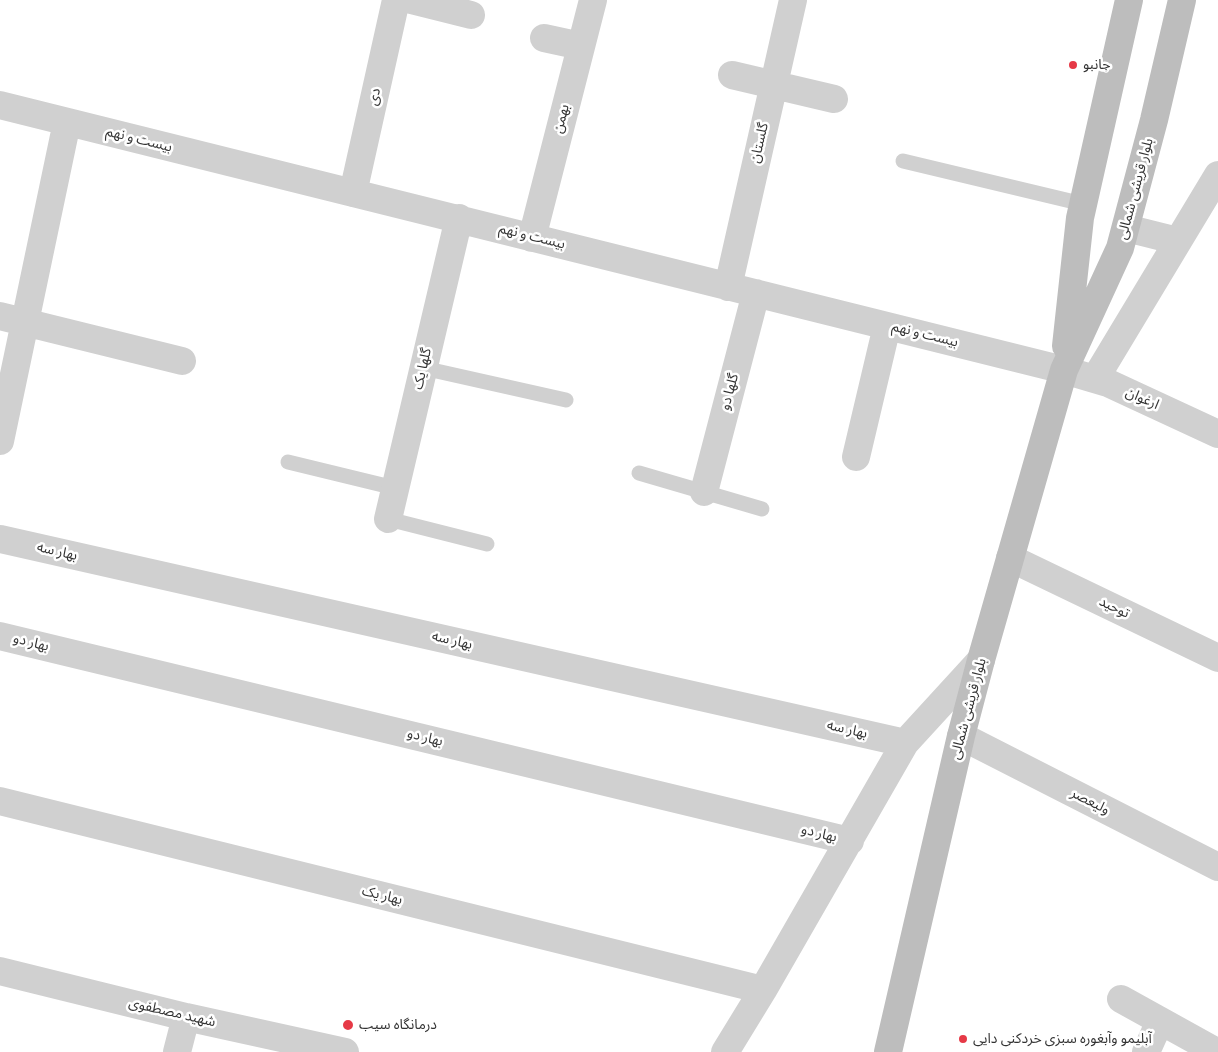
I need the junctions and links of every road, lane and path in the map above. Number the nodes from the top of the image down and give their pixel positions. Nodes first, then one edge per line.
1 (396, 0) edge
2 (411, 0) edge
3 (593, 0) edge
4 (793, 0) edge
5 (1129, 0) edge
6 (1182, 0) edge
7 (471, 15) dead end
8 (544, 38) dead end
9 (581, 46) junction
10 (732, 75) dead end
11 (773, 84) junction
12 (834, 99) dead end
13 (0, 105) edge
14 (67, 122) junction
15 (903, 162) dead end
16 (1218, 175) edge
17 (353, 193) junction
18 (1082, 211) junction
19 (459, 218) junction
20 (1126, 228) junction
21 (532, 238) junction
22 (1178, 241) junction
23 (728, 286) junction
24 (756, 293) junction
25 (12, 319) edge
26 (887, 326) junction
27 (182, 361) dead end
28 (423, 368) junction
29 (1064, 370) junction
30 (1095, 379) junction
31 (566, 400) dead end
32 (1, 432) edge
33 (1218, 434) edge
34 (856, 457) dead end
35 (288, 462) dead end
36 (639, 473) dead end
37 (395, 488) junction
38 (704, 492) junction
39 (762, 508) dead end
40 (388, 519) joint
41 (0, 539) edge
42 (486, 544) dead end
43 (1010, 558) junction
44 (0, 636) edge
45 (1218, 658) edge
46 (981, 660) junction
47 (961, 736) junction
48 (905, 743) junction
49 (0, 801) edge
50 (850, 841) junction
51 (1218, 867) edge
52 (0, 971) edge
53 (763, 990) junction
54 (1121, 998) dead end
55 (186, 1017) junction
56 (1160, 1021) junction
57 (1215, 1051) edge
58 (177, 1052) edge
59 (345, 1052) edge
60 (725, 1052) edge
61 (888, 1052) edge
62 (1146, 1052) edge

1 - 17 street, دی
2 - 7 street
3 - 9 street, بهمن
4 - 11 street, گلستان
5 - 18 main road, بلوار قریشی شمالی
6 - 20 main road, بلوار قریشی شمالی
8 - 9 street
9 - 21 street, بهمن
10 - 11 street
11 - 12 street
11 - 23 street, گلستان
13 - 14 street, بیست و نهم
14 - 17 street, بیست و نهم
14 - 25 street
15 - 18 lane
16 - 22 street
17 - 19 street, بیست و نهم
18 - 20 main road
18 - 29 main road, بلوار قریشی شمالی
19 - 21 street, بیست و نهم
19 - 28 street, گلها یک
20 - 22 street
20 - 29 main road, بلوار قریشی شمالی
21 - 23 street, بیست و نهم
22 - 30 street
23 - 24 street, بیست و نهم
24 - 26 street, بیست و نهم
24 - 38 street, گلها دو
25 - 27 street
25 - 32 street
26 - 29 street, بیست و نهم
26 - 34 street
28 - 31 lane
28 - 37 street, گلها یک
29 - 30 street, ارغوان
29 - 43 main road, بلوار قریشی شمالی
30 - 33 street, ارغوان
35 - 37 lane
36 - 38 lane
37 - 40 street, گلها یک
38 - 39 lane
40 - 42 lane
41 - 48 street, بهار سه
43 - 45 street, توحید
43 - 46 main road, بلوار قریشی شمالی
44 - 50 street, بهار دو
46 - 47 main road, بلوار قریشی شمالی
46 - 48 street
47 - 51 street, ولیعصر
47 - 61 main road, بلوار قریشی شمالی
48 - 50 street
49 - 53 street, بهار یک
50 - 53 street
52 - 55 street, شهید مصطفوی
53 - 60 street
54 - 56 street
55 - 58 street
55 - 59 street, شهید مصطفوی
56 - 57 street
56 - 62 street

